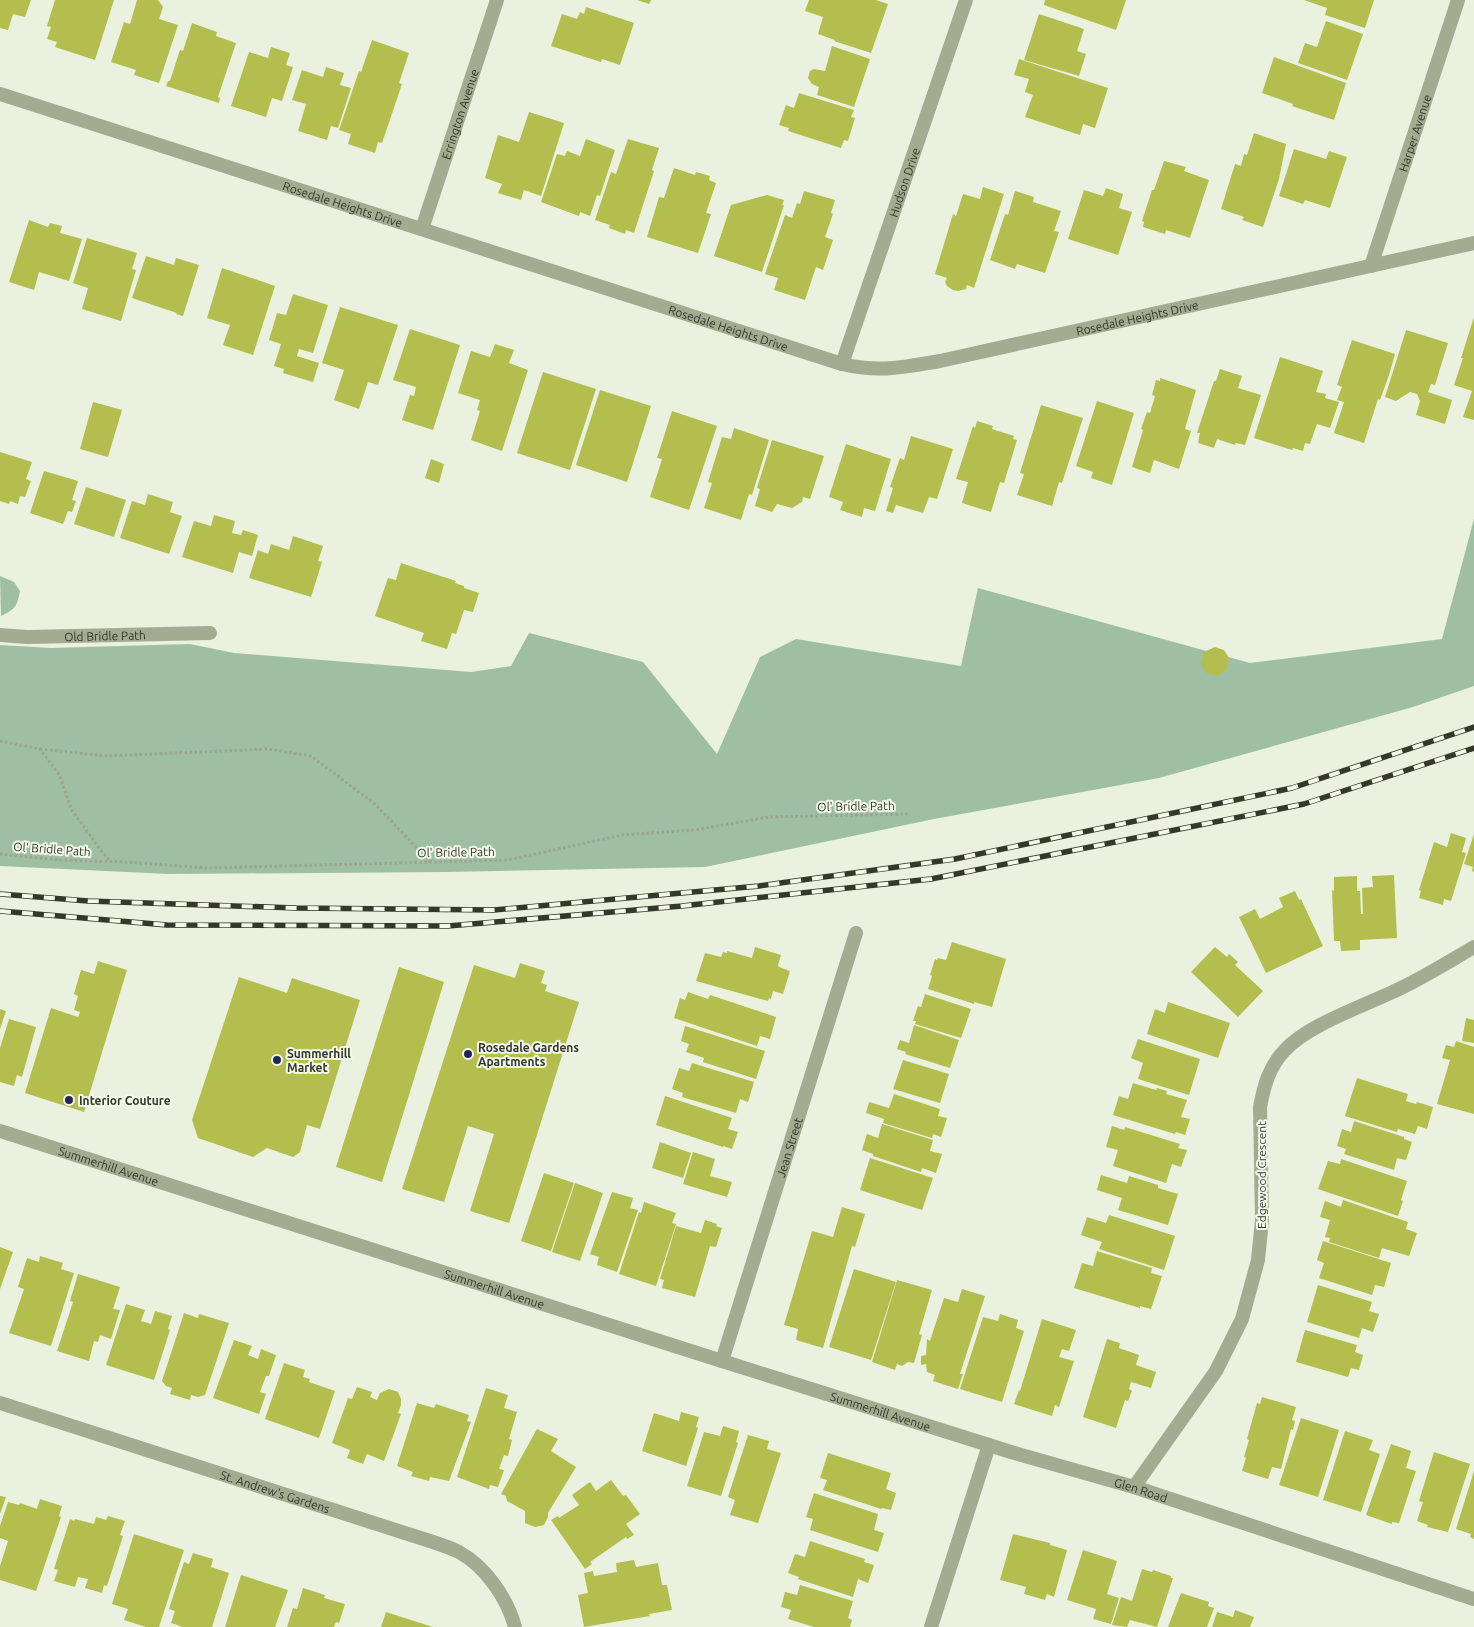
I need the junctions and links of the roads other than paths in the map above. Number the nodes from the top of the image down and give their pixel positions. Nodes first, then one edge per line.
1 (497, 0) edge
2 (966, 0) edge
3 (1458, 0) edge
4 (0, 94) edge
5 (422, 229) junction
6 (1474, 243) edge
7 (1371, 266) junction
8 (842, 364) junction
9 (210, 633) dead end
10 (0, 635) edge
11 (856, 933) dead end
12 (1474, 947) edge
13 (0, 1131) edge
14 (722, 1361) junction
15 (0, 1403) edge
16 (989, 1445) junction
17 (1134, 1487) junction
18 (1474, 1599) edge
19 (515, 1627) edge
20 (931, 1627) edge

1 - 5 street, Errington Avenue
2 - 8 street, Hudson Drive
3 - 7 street, Harper Avenue
4 - 5 street, Rosedale Heights Drive
5 - 8 street, Rosedale Heights Drive
6 - 7 street, Rosedale Heights Drive
7 - 8 street, Rosedale Heights Drive
9 - 10 street, Old Bridle Path
11 - 14 street, Jean Street
12 - 17 street, Edgewood Crescent
13 - 14 street, Summerhill Avenue
14 - 16 street, Summerhill Avenue
15 - 19 street, St. Andrew's Gardens
16 - 17 street, Glen Road
16 - 20 street
17 - 18 street, Glen Road

